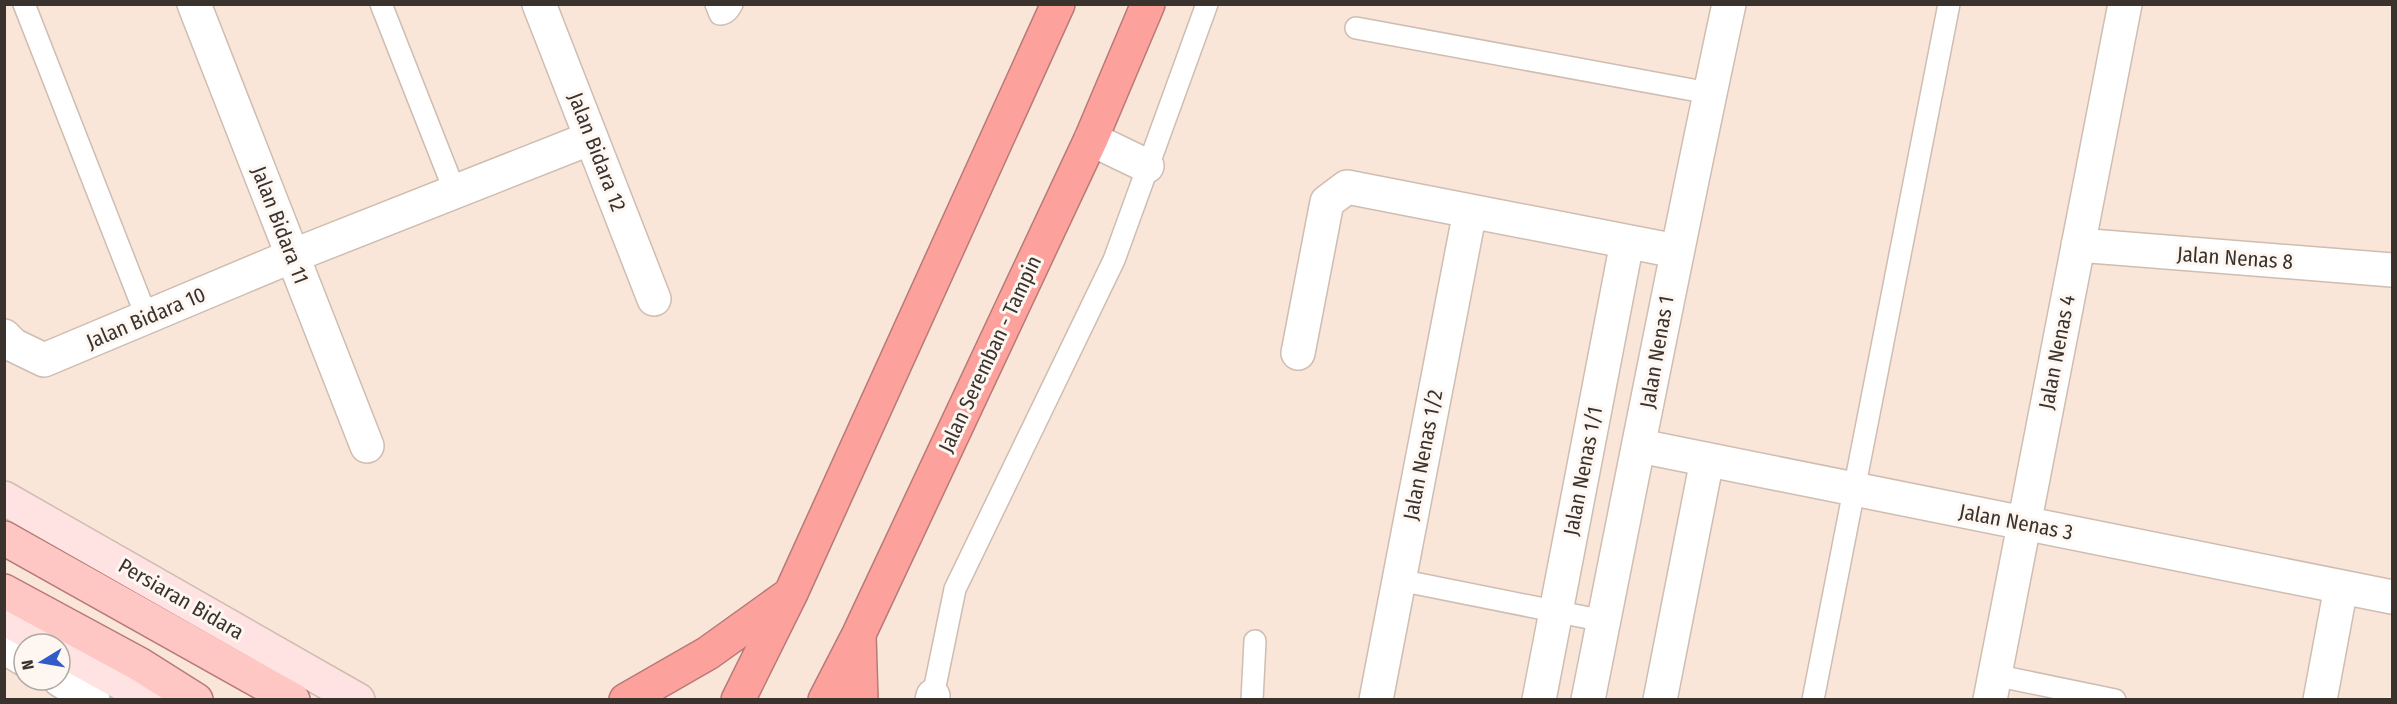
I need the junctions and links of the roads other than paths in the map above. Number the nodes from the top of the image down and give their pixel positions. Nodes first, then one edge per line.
1 (24, 4) edge
2 (194, 4) edge
3 (381, 4) edge
4 (539, 4) edge
5 (716, 4) edge
6 (732, 4) edge
7 (1058, 4) edge
8 (1148, 4) edge
9 (1207, 4) edge
10 (1729, 4) edge
11 (1949, 4) edge
12 (2125, 4) edge
13 (1356, 28) dead end
14 (1709, 93) junction
15 (591, 138) junction
16 (1091, 139) junction
17 (1147, 166) junction
18 (455, 192) junction
19 (1470, 211) junction
20 (1627, 242) junction
21 (2078, 245) junction
22 (1676, 251) junction
23 (292, 256) junction
24 (2392, 270) edge
25 (654, 299) dead end
26 (147, 318) junction
27 (4, 336) edge
28 (1298, 353) dead end
29 (367, 446) dead end
30 (1640, 446) junction
31 (1707, 460) junction
32 (1854, 489) junction
33 (4, 498) edge
34 (2024, 523) junction
35 (4, 538) edge
36 (1399, 580) junction
37 (2342, 587) junction
38 (4, 591) edge
39 (791, 593) junction
40 (2392, 597) edge
41 (1556, 611) junction
42 (4, 618) edge
43 (1604, 621) junction
44 (29, 632) edge
45 (860, 634) junction
46 (1254, 642) dead end
47 (72, 656) edge
48 (72, 687) edge
49 (1992, 687) edge
50 (932, 698) edge
51 (93, 699) edge
52 (152, 699) edge
53 (196, 699) edge
54 (293, 699) edge
55 (358, 699) edge
56 (626, 699) edge
57 (738, 699) edge
58 (825, 699) edge
59 (861, 699) edge
60 (1252, 699) edge
61 (1376, 699) edge
62 (1539, 699) edge
63 (1588, 699) edge
64 (1660, 699) edge
65 (1813, 699) edge
66 (2115, 699) edge
67 (2320, 699) edge

1 - 26 lane
2 - 23 street, Jalan Bidara 11
3 - 18 lane
4 - 15 street, Jalan Bidara 12
5 - 6 lane
7 - 39 highway
8 - 16 highway, Jalan Seremban - Tampin
9 - 17 lane
10 - 14 street, Jalan Nenas 1
11 - 32 lane
12 - 21 street, Jalan Nenas 4
13 - 14 lane
14 - 22 street, Jalan Nenas 1
15 - 18 street, Jalan Bidara 10
15 - 25 street, Jalan Bidara 12
16 - 17 street
16 - 45 highway, Jalan Seremban - Tampin
17 - 50 lane
18 - 23 street, Jalan Bidara 10
19 - 20 street
19 - 28 street
19 - 36 street, Jalan Nenas 1/2
20 - 22 street
20 - 41 street, Jalan Nenas 1/1
21 - 24 street, Jalan Nenas 8
21 - 34 street, Jalan Nenas 4
22 - 30 street, Jalan Nenas 1
23 - 26 street, Jalan Bidara 10
23 - 29 street, Jalan Bidara 11
26 - 27 street, Jalan Bidara 10
30 - 31 street, Jalan Nenas 3
30 - 43 street, Jalan Nenas 1
31 - 32 street, Jalan Nenas 3
31 - 64 street
32 - 34 street, Jalan Nenas 3
32 - 65 lane
33 - 55 main road, Persiaran Bidara
34 - 37 street, Jalan Nenas 3
34 - 49 street, Jalan Nenas 4
35 - 54 main road, Persiaran Bidara
36 - 41 lane
36 - 61 street, Jalan Nenas 1/2
37 - 40 street, Jalan Nenas 3
37 - 67 street
38 - 53 main road
39 - 56 highway
39 - 57 highway
41 - 43 lane
41 - 62 street, Jalan Nenas 1/1
42 - 44 main road
43 - 63 street, Jalan Nenas 1
45 - 58 highway, Jalan Seremban - Tampin
45 - 59 highway
46 - 60 lane
47 - 52 main road
48 - 51 street
49 - 66 lane

